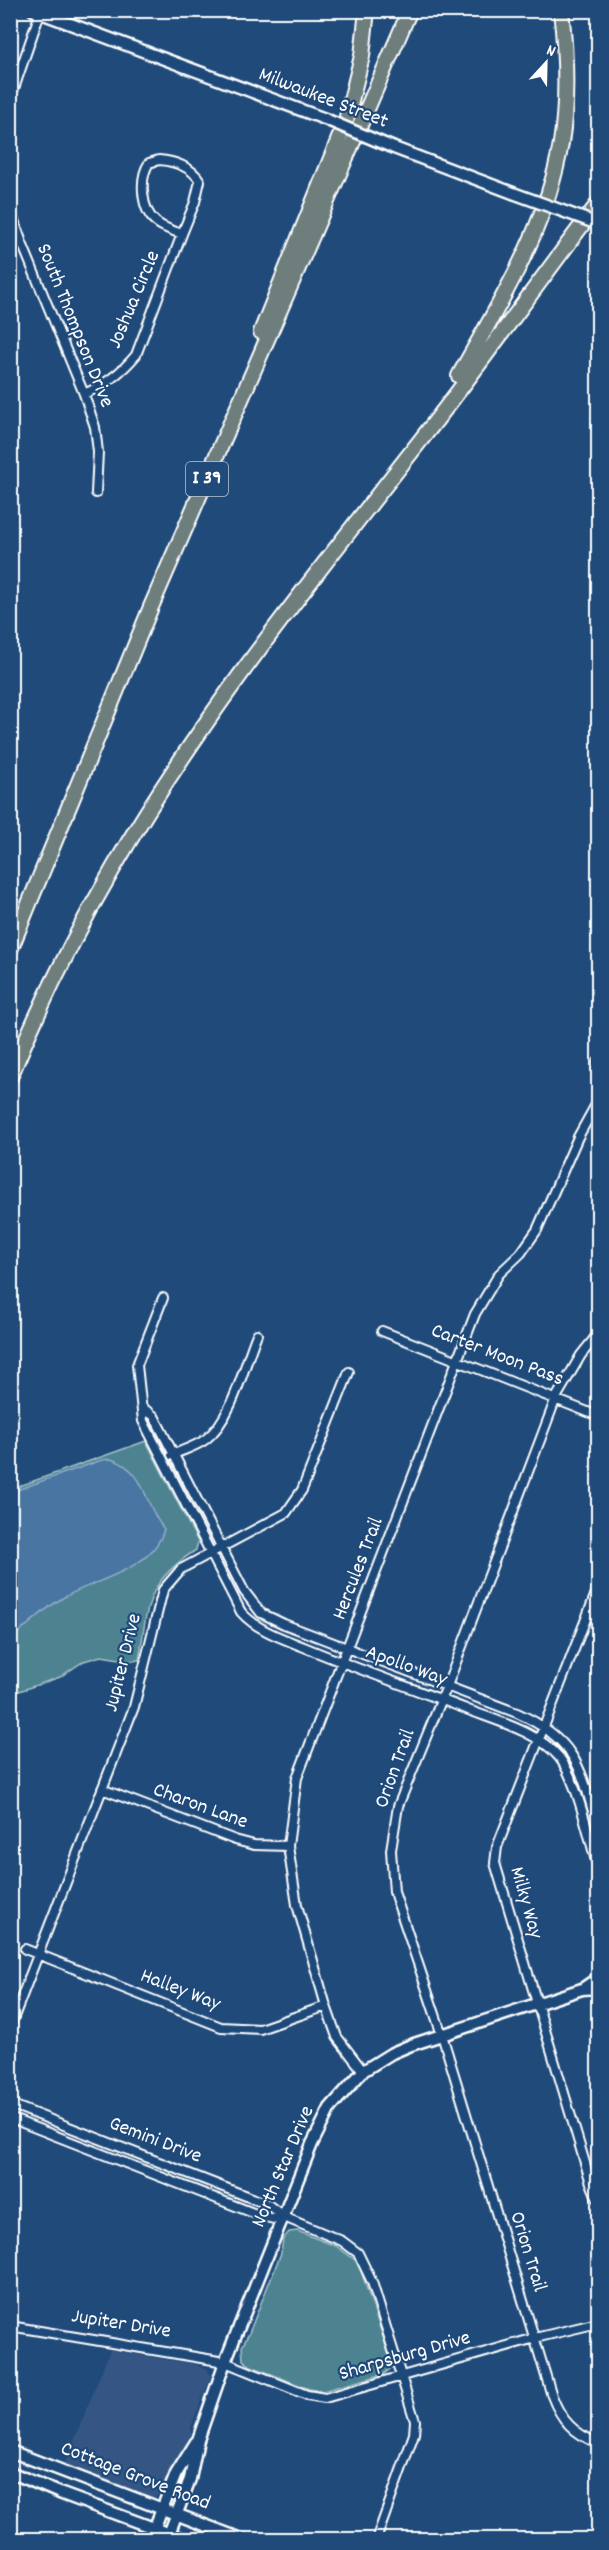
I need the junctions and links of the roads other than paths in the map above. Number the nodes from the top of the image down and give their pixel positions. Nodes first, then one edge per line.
1 (367, 10) edge
2 (410, 10) edge
3 (561, 10) edge
4 (38, 12) edge
5 (10, 100) edge
6 (598, 204) edge
7 (10, 209) edge
8 (598, 224) edge
9 (182, 234) junction
10 (22, 243) junction
11 (10, 247) edge
12 (84, 394) junction
13 (435, 420) junction
14 (96, 493) dead end
15 (151, 608) junction
16 (10, 950) edge
17 (598, 1062) edge
18 (10, 1077) edge
19 (598, 1077) edge
20 (598, 1101) edge
21 (164, 1298) dead end
22 (382, 1331) dead end
23 (257, 1334) dead end
24 (598, 1334) edge
25 (457, 1362) junction
26 (349, 1372) dead end
27 (556, 1398) junction
28 (143, 1408) junction
29 (598, 1416) edge
30 (175, 1454) junction
31 (164, 1459) junction
32 (222, 1547) junction
33 (210, 1553) junction
34 (598, 1588) edge
35 (348, 1649) junction
36 (342, 1663) junction
37 (447, 1686) junction
38 (441, 1700) junction
39 (544, 1728) junction
40 (539, 1741) junction
41 (102, 1789) junction
42 (598, 1829) edge
43 (288, 1846) junction
44 (598, 1868) edge
45 (25, 1949) dead end
46 (39, 1954) junction
47 (598, 1978) edge
48 (598, 1988) edge
49 (582, 1989) junction
50 (537, 2003) junction
51 (326, 2006) junction
52 (10, 2027) edge
53 (442, 2035) junction
54 (363, 2071) junction
55 (10, 2104) edge
56 (10, 2118) edge
57 (598, 2200) edge
58 (284, 2217) junction
59 (598, 2323) edge
60 (10, 2326) edge
61 (535, 2338) junction
62 (225, 2362) junction
63 (402, 2375) junction
64 (198, 2440) junction
65 (598, 2443) edge
66 (10, 2451) edge
67 (10, 2472) edge
68 (162, 2509) junction
69 (177, 2514) junction
70 (154, 2529) junction
71 (169, 2534) junction
72 (186, 2540) edge
73 (244, 2540) edge
74 (376, 2540) edge

1 - 15 highway
2 - 15 highway, I 39
3 - 13 highway
4 - 5 street
4 - 8 street, Milwaukee Street, bridge
6 - 13 highway
7 - 10 street, South Thompson Drive
9 - 9 street, Joshua Circle
9 - 12 street, Joshua Circle
10 - 11 street
10 - 12 street, South Thompson Drive
12 - 14 street, South Thompson Drive
13 - 18 highway
15 - 16 highway, I 39
17 - 19 street
20 - 25 street, Hercules Trail
21 - 28 street, Apollo Way
22 - 25 street, Carter Moon Pass
23 - 30 street
24 - 27 street, Orion Trail
25 - 27 street, Carter Moon Pass
25 - 35 street, Hercules Trail
26 - 32 street, Jupiter Drive
27 - 29 street, Carter Moon Pass
27 - 37 street, Orion Trail
28 - 30 street, Apollo Way
28 - 31 street, Apollo Way
30 - 31 street
30 - 32 street, Apollo Way
31 - 33 street, Apollo Way
32 - 33 street, Jupiter Drive
32 - 35 street, Apollo Way
33 - 36 street, Apollo Way
33 - 41 street, Jupiter Drive
34 - 39 street, Milky Way
35 - 36 street, Hercules Trail
35 - 37 street, Apollo Way
36 - 38 street, Apollo Way
36 - 43 street, Hercules Trail
37 - 38 street, Orion Trail
37 - 39 street, Apollo Way
38 - 40 street, Apollo Way
38 - 53 street, Orion Trail
39 - 40 street, Milky Way
39 - 42 street, Apollo Way
40 - 44 street, Apollo Way
40 - 50 street, Milky Way
41 - 43 street, Charon Lane
41 - 46 street, Jupiter Drive
43 - 51 street, Hercules Trail
45 - 46 street, Halley Way
46 - 51 street, Halley Way
46 - 52 street, Jupiter Drive
47 - 49 street, North Star Drive
48 - 49 street, North Star Drive
49 - 50 street, North Star Drive
50 - 53 street, North Star Drive
50 - 57 street, Milky Way
51 - 54 street, Hercules Trail
53 - 54 street, North Star Drive
53 - 61 street, Orion Trail
54 - 58 street, North Star Drive
55 - 58 street, Gemini Drive
56 - 58 street, Gemini Drive
58 - 62 street, North Star Drive
58 - 63 street, Gemini Drive
59 - 61 street, Sharpsburg Drive
60 - 62 street, Jupiter Drive
61 - 63 street, Sharpsburg Drive
61 - 65 street, Orion Trail
62 - 63 street, Sharpsburg Drive
62 - 64 street, North Star Drive
63 - 74 street, Gemini Drive
64 - 68 street, North Star Drive
64 - 69 street, North Star Drive
66 - 68 street, Cottage Grove Road
67 - 70 street, Cottage Grove Road
68 - 69 street, Cottage Grove Road
68 - 70 street, North Star Drive
69 - 71 street, North Star Drive
69 - 73 street, Cottage Grove Road
70 - 71 street, Cottage Grove Road
71 - 72 street, Cottage Grove Road

